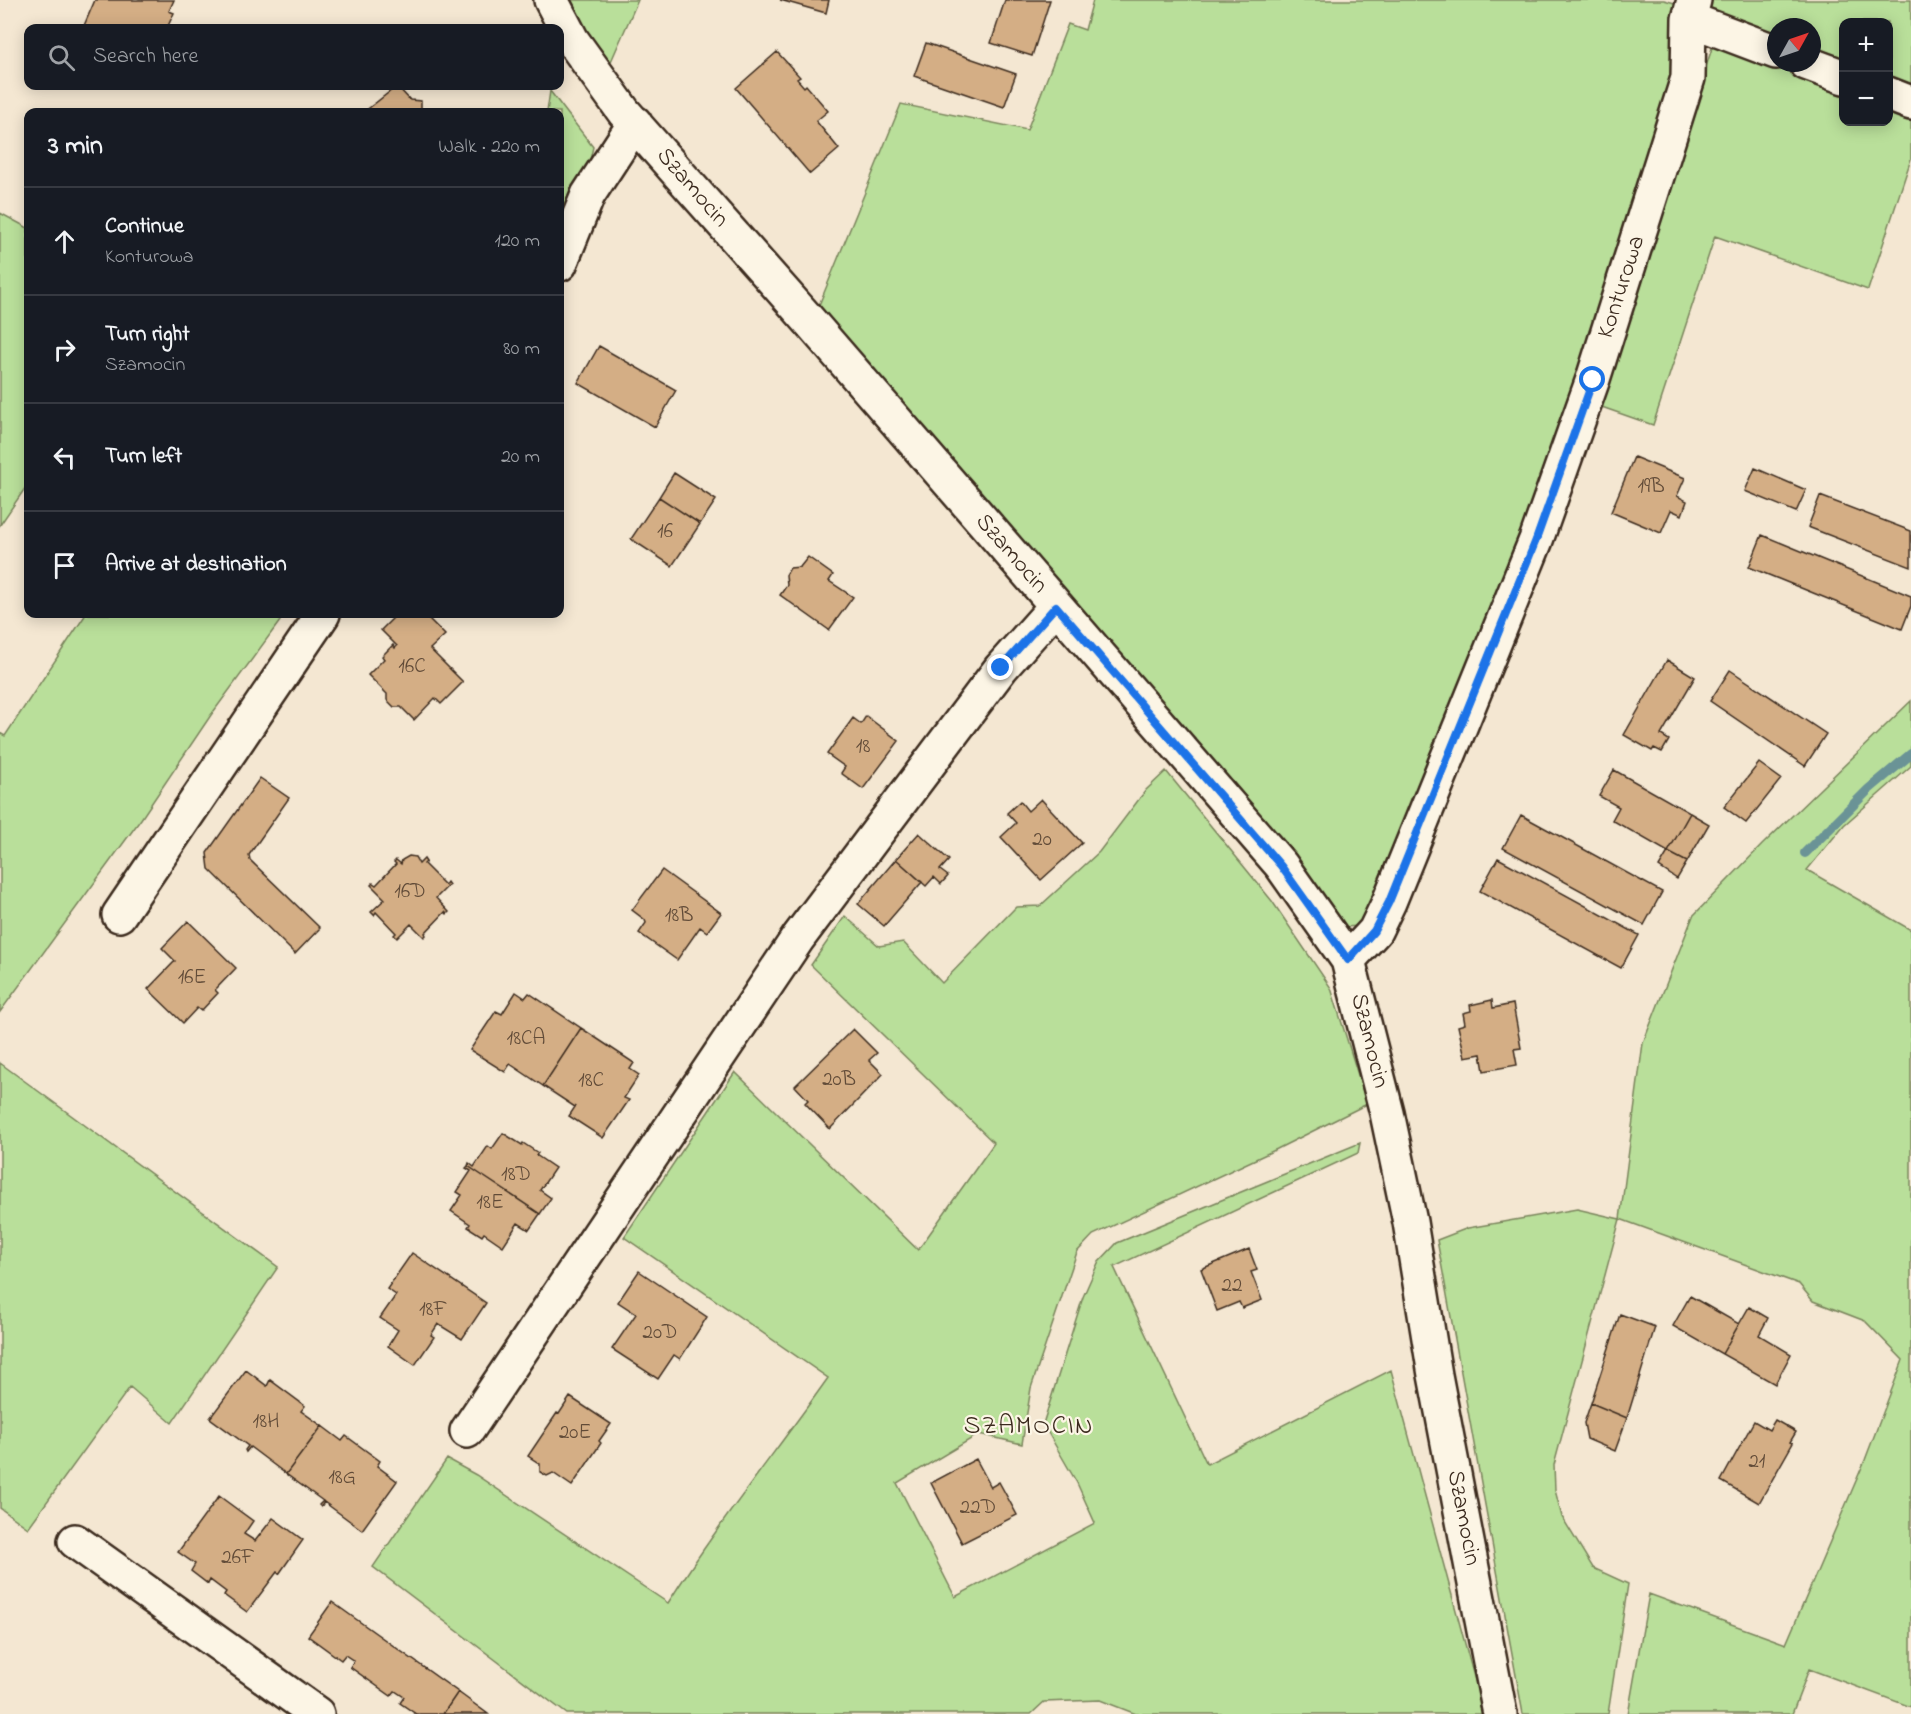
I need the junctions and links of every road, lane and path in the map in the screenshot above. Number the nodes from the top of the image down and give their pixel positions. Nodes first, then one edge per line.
1 (551, 0) edge
2 (1692, 10) edge
3 (564, 24) edge
4 (564, 25) edge
5 (1767, 48) edge
6 (1821, 69) edge
7 (1839, 75) edge
8 (1893, 96) edge
9 (1911, 103) edge
10 (635, 123) junction
11 (564, 254) edge
12 (1056, 606) junction
13 (313, 618) edge
14 (119, 915) dead end
15 (1348, 960) junction
16 (467, 1431) dead end
17 (75, 1541) dead end
18 (317, 1714) edge
19 (1500, 1714) edge

1 - 3 street, Szamocin
2 - 5 street
2 - 15 street, Konturowa
4 - 10 street, Szamocin
6 - 7 street
8 - 9 street
10 - 11 street
10 - 12 street, Szamocin
12 - 15 street, Szamocin
12 - 16 street
13 - 14 street
15 - 19 street, Szamocin
17 - 18 street

